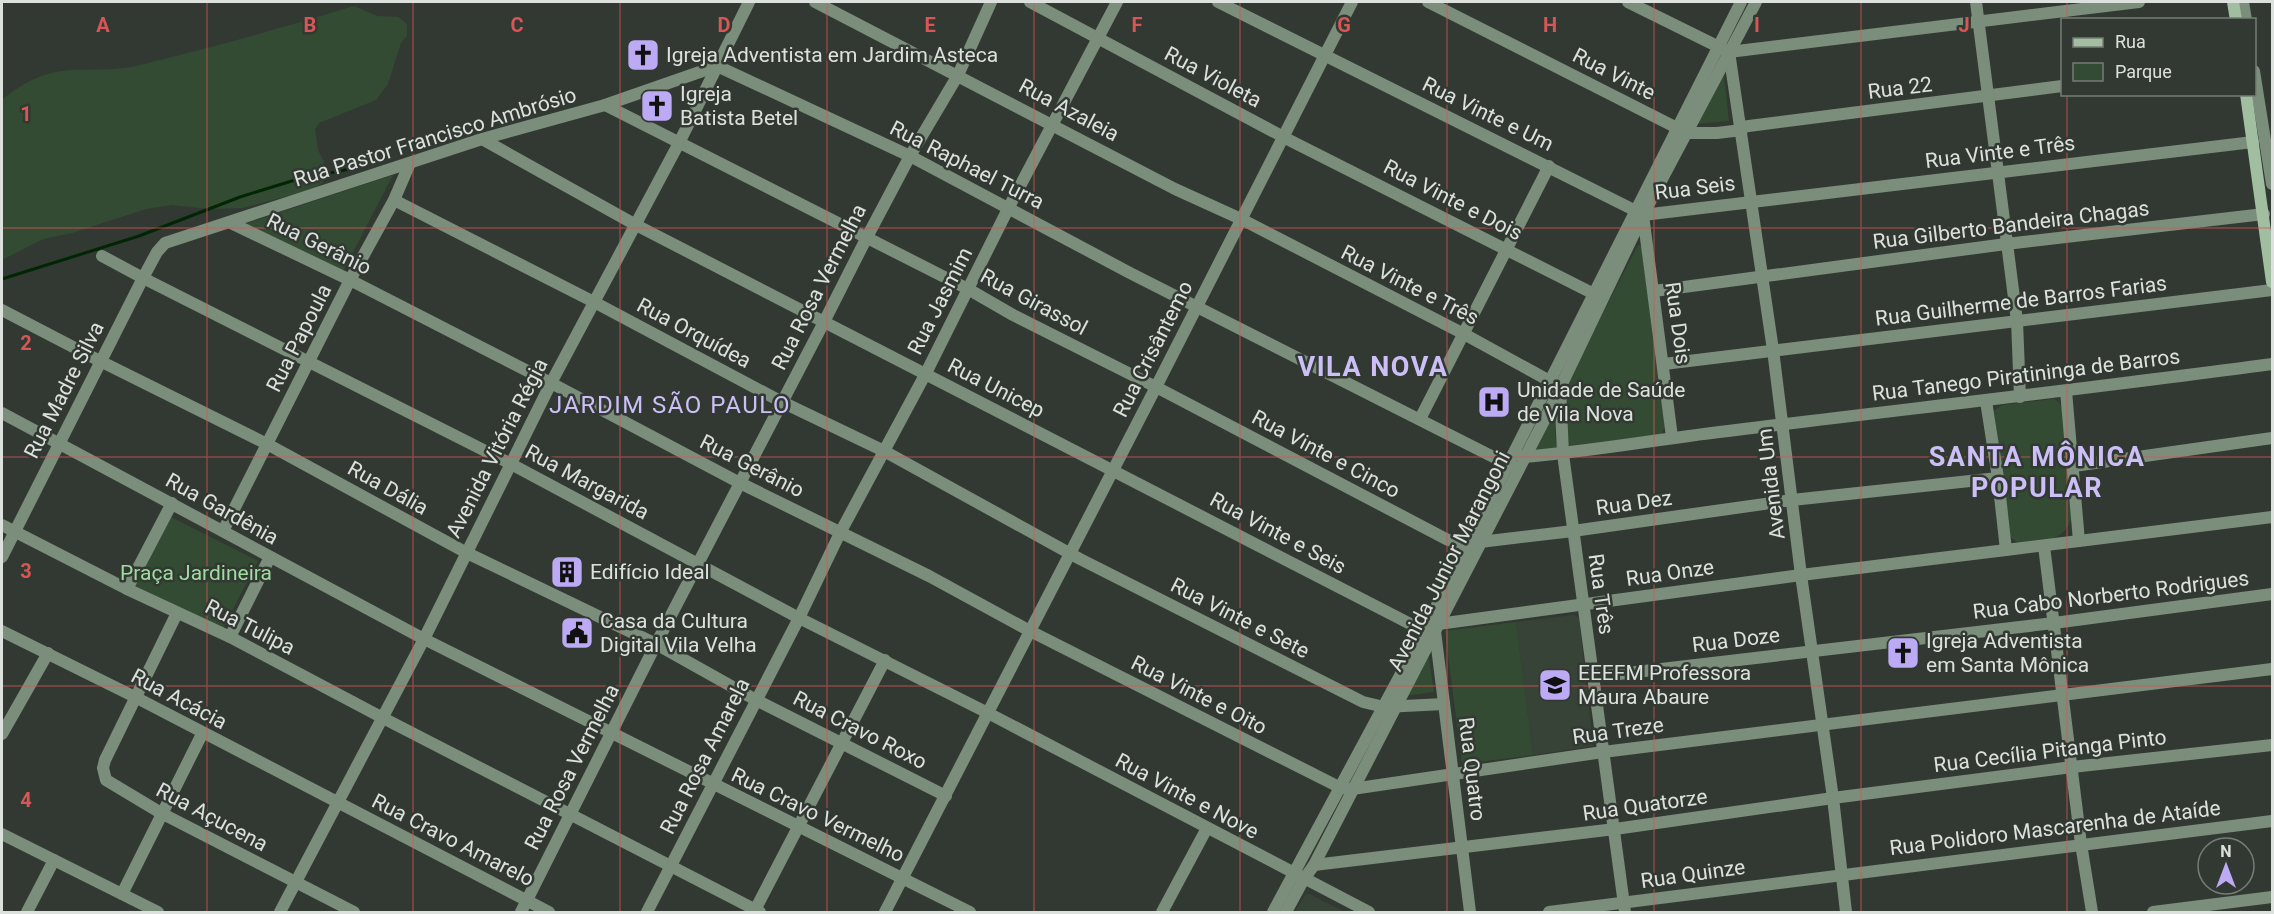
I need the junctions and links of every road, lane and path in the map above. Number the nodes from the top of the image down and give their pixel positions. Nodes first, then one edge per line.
1 (749, 2) edge
2 (814, 2) edge
3 (992, 2) edge
4 (1030, 2) edge
5 (1117, 2) edge
6 (1218, 2) edge
7 (1352, 2) edge
8 (1428, 2) edge
9 (1628, 2) edge
10 (1741, 2) edge
11 (1756, 2) edge
12 (1976, 2) edge
13 (2139, 2) edge
14 (2233, 2) edge
15 (2243, 2) edge
16 (2236, 18) edge
17 (2246, 18) edge
18 (1979, 22) junction
19 (1098, 39) junction
20 (1723, 49) junction
21 (1323, 55) junction
22 (717, 66) junction
23 (958, 75) junction
24 (2256, 84) edge
25 (2061, 86) edge
26 (1987, 96) junction
27 (2246, 96) edge
28 (605, 105) junction
29 (1053, 124) junction
30 (1741, 128) junction
31 (1682, 130) junction
32 (1283, 136) junction
33 (482, 139) junction
34 (2253, 142) junction
35 (679, 143) junction
36 (910, 156) junction
37 (410, 163) junction
38 (1549, 166) junction
39 (1997, 171) junction
40 (2272, 184) edge
41 (394, 200) junction
42 (1752, 201) junction
43 (1009, 207) junction
44 (1639, 212) junction
45 (2268, 214) edge
46 (1241, 219) junction
47 (231, 223) junction
48 (636, 225) junction
49 (866, 239) junction
50 (165, 243) joint
51 (2006, 244) junction
52 (1507, 249) junction
53 (102, 256) dead end
54 (1763, 276) junction
55 (143, 278) junction
56 (350, 280) junction
57 (2272, 282) edge
58 (968, 289) junction
59 (2272, 290) edge
60 (1654, 291) junction
61 (1599, 297) junction
62 (594, 302) junction
63 (1197, 305) junction
64 (2, 310) edge
65 (2017, 321) junction
66 (824, 322) junction
67 (1464, 334) junction
68 (1773, 350) junction
69 (100, 361) junction
70 (308, 361) junction
71 (1664, 364) junction
72 (2272, 364) edge
73 (926, 374) junction
74 (551, 383) junction
75 (1556, 384) junction
76 (1156, 387) junction
77 (2066, 391) junction
78 (2020, 397) junction
79 (1986, 401) junction
80 (782, 402) junction
81 (2, 413) edge
82 (1420, 419) junction
83 (1783, 424) junction
84 (1672, 437) junction
85 (2272, 438) edge
86 (59, 444) junction
87 (267, 444) junction
88 (884, 452) junction
89 (1563, 454) junction
90 (1516, 461) junction
91 (511, 464) junction
92 (2074, 466) junction
93 (1114, 470) junction
94 (1998, 478) junction
95 (740, 483) junction
96 (1792, 500) junction
97 (172, 504) junction
98 (2272, 517) edge
99 (2, 525) edge
100 (223, 531) junction
101 (1573, 531) junction
102 (15, 532) junction
103 (840, 533) junction
104 (2079, 541) junction
105 (1474, 542) junction
106 (2044, 546) junction
107 (2006, 550) junction
108 (466, 553) junction
109 (1070, 554) junction
110 (2, 557) edge
111 (270, 557) junction
112 (699, 564) junction
113 (1801, 575) junction
114 (127, 589) junction
115 (2272, 594) edge
116 (1583, 604) junction
117 (177, 613) junction
118 (799, 618) junction
119 (2054, 623) junction
120 (1432, 629) junction
121 (2, 631) edge
122 (1030, 631) junction
123 (230, 637) junction
124 (424, 639) junction
125 (656, 644) junction
126 (1812, 651) junction
127 (48, 653) junction
128 (885, 660) junction
129 (2272, 669) edge
130 (1593, 677) junction
131 (2064, 696) junction
132 (135, 697) junction
133 (756, 700) junction
134 (1444, 704) junction
135 (1390, 707) junction
136 (988, 713) junction
137 (382, 718) junction
138 (1823, 724) junction
139 (612, 731) junction
140 (2, 733) edge
141 (202, 734) junction
142 (841, 742) junction
143 (2272, 745) edge
144 (1603, 752) junction
145 (2072, 767) junction
146 (1453, 773) junction
147 (713, 784) junction
148 (1346, 789) junction
149 (946, 796) junction
150 (1833, 798) junction
151 (338, 803) junction
152 (161, 813) junction
153 (569, 813) junction
154 (2272, 821) edge
155 (796, 827) junction
156 (1207, 828) junction
157 (1615, 829) junction
158 (2, 834) edge
159 (2082, 844) junction
160 (1462, 848) junction
161 (54, 860) junction
162 (1314, 865) junction
163 (670, 867) junction
164 (1842, 874) junction
165 (1298, 876) junction
166 (903, 879) junction
167 (296, 883) junction
168 (122, 894) junction
169 (2272, 897) edge
170 (527, 900) junction
171 (1625, 908) edge
172 (27, 912) edge
173 (158, 912) edge
174 (280, 912) edge
175 (354, 912) edge
176 (521, 912) edge
177 (549, 912) edge
178 (647, 912) edge
179 (756, 912) edge
180 (885, 912) edge
181 (970, 912) edge
182 (1162, 912) edge
183 (1273, 912) edge
184 (1287, 912) edge
185 (1369, 912) edge
186 (1470, 912) edge
187 (1549, 912) edge
188 (1846, 912) edge
189 (2092, 912) edge
190 (2153, 912) edge

1 - 22 street, Avenida Vitória Régia
2 - 23 street, Rua Azaleia
3 - 23 street, Rua Rosa Vermelha
4 - 19 street, Rua Violeta
5 - 19 street, Rua Jasmim
6 - 21 street, Rua Vinte e Um
7 - 21 street, Rua Crisântemo
8 - 31 street, Rua Vinte
9 - 20 street
10 - 20 street, Avenida Junior Marangoni
11 - 20 street, Avenida Junior Marangoni
12 - 18 street
13 - 18 street
14 - 16 main road
15 - 17 street
18 - 20 street
18 - 26 street
19 - 29 street, Rua Jasmim
19 - 32 street, Rua Violeta
20 - 30 street, Avenida Um
20 - 31 street, Avenida Junior Marangoni
21 - 32 street, Rua Crisântemo
21 - 38 street, Rua Vinte e Um
22 - 28 street, Rua Pastor Francisco Ambrósio
22 - 35 street, Avenida Vitória Régia
22 - 36 street, Rua Raphael Turra
23 - 29 street, Rua Azaleia
23 - 36 street, Rua Rosa Vermelha
24 - 40 street
25 - 26 street, Rua 22
26 - 30 street, Rua 22
26 - 39 street
27 - 34 main road
28 - 33 street, Rua Pastor Francisco Ambrósio
28 - 35 street, Rua Girassol
29 - 43 street, Rua Jasmim
29 - 46 street, Rua Azaleia
30 - 31 street, Rua 22
30 - 42 street, Avenida Um
31 - 44 street, Avenida Junior Marangoni
32 - 46 street, Rua Crisântemo
32 - 52 street, Rua Vinte e Dois
33 - 37 street, Rua Pastor Francisco Ambrósio
33 - 48 street, Rua Unicep
34 - 39 street, Rua Vinte e Três
34 - 45 main road
35 - 48 street, Avenida Vitória Régia
35 - 49 street, Rua Girassol
36 - 43 street, Rua Raphael Turra
36 - 49 street, Rua Rosa Vermelha
37 - 41 street, Rua Papoula
37 - 47 street, Rua Pastor Francisco Ambrósio
38 - 44 street, Rua Vinte e Um
38 - 52 street
39 - 42 street, Rua Vinte e Três
39 - 51 street
41 - 56 street, Rua Papoula
41 - 62 street, Rua Orquídea
42 - 44 street, Rua Seis
42 - 54 street, Avenida Um
43 - 58 street, Rua Jasmim
43 - 63 street, Rua Raphael Turra
44 - 60 street, Rua Dois
44 - 61 street, Avenida Junior Marangoni
45 - 51 street, Rua Gilberto Bandeira Chagas
45 - 57 main road
46 - 63 street, Rua Crisântemo
46 - 67 street, Rua Vinte e Três
47 - 50 street, Rua Pastor Francisco Ambrósio
47 - 56 street, Rua Gerânio
48 - 62 street, Avenida Vitória Régia
48 - 66 street, Rua Unicep
49 - 58 street, Rua Girassol
49 - 66 street, Rua Rosa Vermelha
50 - 55 street, Rua Madre Silva
51 - 54 street, Rua Gilberto Bandeira Chagas
51 - 65 street
52 - 61 street, Rua Vinte e Dois
52 - 67 street
53 - 55 street, Rua Margarida
54 - 60 street, Rua Gilberto Bandeira Chagas
54 - 68 street, Avenida Um
55 - 69 street, Rua Madre Silva
55 - 70 street, Rua Margarida
56 - 70 street, Rua Papoula
56 - 74 street, Rua Gerânio
58 - 73 street, Rua Jasmim
58 - 76 street, Rua Girassol
59 - 65 street, Rua Guilherme de Barros Farias
60 - 71 street, Rua Dois
61 - 75 street, Avenida Junior Marangoni
62 - 74 street, Avenida Vitória Régia
62 - 80 street, Rua Orquídea
63 - 76 street, Rua Crisântemo
63 - 82 street, Rua Raphael Turra
64 - 69 street, Rua Dália
65 - 68 street, Rua Guilherme de Barros Farias
65 - 78 street
66 - 73 street, Rua Unicep
66 - 80 street, Rua Rosa Vermelha
67 - 75 street, Rua Vinte e Três
67 - 82 street
68 - 71 street, Rua Guilherme de Barros Farias
68 - 83 street, Avenida Um
69 - 86 street, Rua Madre Silva
69 - 87 street, Rua Dália
70 - 87 street, Rua Papoula
70 - 91 street, Rua Margarida
71 - 84 street, Rua Dois
72 - 77 street, Rua Tanego Piratininga de Barros
73 - 88 street, Rua Jasmim
73 - 93 street, Rua Unicep
74 - 91 street, Avenida Vitória Régia
74 - 95 street, Rua Gerânio
75 - 89 street, Rua Três
75 - 90 street, Avenida Junior Marangoni
76 - 93 street, Rua Crisântemo
76 - 105 street, Rua Vinte e Cinco
77 - 78 street, Rua Tanego Piratininga de Barros
77 - 92 street
78 - 79 street, Rua Tanego Piratininga de Barros
79 - 83 street, Rua Tanego Piratininga de Barros
79 - 94 street
80 - 88 street, Rua Orquídea
80 - 95 street, Rua Rosa Vermelha
81 - 86 street, Rua Gardênia
82 - 90 street, Rua Raphael Turra
83 - 84 street, Rua Tanego Piratininga de Barros
83 - 96 street, Avenida Um
84 - 89 street, Rua Tanego Piratininga de Barros
85 - 92 street
86 - 97 street, Rua Gardênia
86 - 102 street, Rua Madre Silva
87 - 100 street, Rua Papoula
87 - 108 street, Rua Dália
88 - 103 street, Rua Jasmim
88 - 109 street, Rua Orquídea
89 - 90 street, Rua Tanego Piratininga de Barros
89 - 101 street, Rua Três
90 - 105 street, Avenida Junior Marangoni
91 - 108 street, Avenida Vitória Régia
91 - 112 street, Rua Margarida
92 - 104 street
93 - 109 street, Rua Crisântemo
93 - 120 street, Rua Vinte e Seis
94 - 96 street, Rua Dez
94 - 107 street
95 - 103 street, Rua Gerânio
95 - 112 street, Rua Rosa Vermelha
96 - 101 street, Rua Dez
96 - 113 street, Avenida Um
97 - 100 street, Rua Gardênia
97 - 114 street
98 - 104 street, Rua Onze
99 - 102 street, Rua Tulipa
100 - 111 street, Rua Gardênia
101 - 105 street, Rua Dez
101 - 116 street, Rua Três
102 - 110 street, Rua Madre Silva
102 - 114 street, Rua Tulipa
103 - 118 street, Rua Jasmim
103 - 122 street, Rua Gerânio
104 - 106 street, Rua Onze
105 - 120 street, Avenida Junior Marangoni
106 - 107 street, Rua Onze
106 - 119 street
107 - 113 street, Rua Onze
108 - 124 street, Avenida Vitória Régia
108 - 125 street, Rua Dália
109 - 122 street, Rua Crisântemo
109 - 135 street, Rua Vinte e Sete
111 - 123 street
111 - 124 street, Rua Gardênia
112 - 118 street, Rua Margarida
112 - 125 street, Rua Rosa Vermelha
113 - 116 street, Rua Onze
113 - 126 street, Avenida Um
114 - 117 street, Rua Tulipa
115 - 119 street, Rua Cabo Norberto Rodrigues
116 - 120 street, Rua Onze
116 - 130 street, Rua Três
117 - 123 street, Rua Tulipa
117 - 132 street
118 - 128 street, Rua Margarida
118 - 133 street, Rua Rosa Amarela
119 - 126 street, Rua Cabo Norberto Rodrigues
119 - 131 street
120 - 134 street, Rua Quatro
120 - 135 street, Avenida Junior Marangoni
121 - 127 street, Rua Acácia
122 - 136 street, Rua Crisântemo
122 - 148 street, Rua Vinte e Oito
123 - 137 street, Rua Tulipa
124 - 137 street, Avenida Vitória Régia
124 - 139 street, Rua Cravo Vermelho
125 - 133 street, Rua Dália
125 - 139 street, Rua Rosa Vermelha
126 - 130 street, Rua Doze
126 - 138 street, Avenida Um
127 - 132 street, Rua Acácia
127 - 140 street
128 - 136 street, Rua Margarida
128 - 142 street
129 - 131 street, Rua Treze
130 - 144 street, Rua Três
131 - 138 street, Rua Treze
131 - 145 street
132 - 141 street, Rua Acácia
132 - 152 street, Rua Açucena
133 - 142 street, Rua Cravo Roxo
133 - 147 street, Rua Rosa Amarela
134 - 135 street
134 - 146 street, Rua Quatro
135 - 148 street, Avenida Junior Marangoni
136 - 149 street, Rua Crisântemo
136 - 156 street, Rua Vinte e Nove
137 - 151 street, Avenida Vitória Régia
137 - 153 street, Rua Tulipa
138 - 144 street, Rua Treze
138 - 150 street, Avenida Um
139 - 147 street, Rua Cravo Vermelho
139 - 153 street, Rua Rosa Vermelha
141 - 151 street, Rua Acácia
141 - 152 street
142 - 149 street, Rua Cravo Roxo
142 - 155 street
143 - 145 street, Rua Cecília Pitanga Pinto
144 - 146 street, Rua Treze
144 - 157 street, Rua Três
145 - 150 street, Rua Cecília Pitanga Pinto
145 - 159 street
146 - 148 street, Rua Treze
146 - 160 street, Rua Quatro
147 - 155 street, Rua Cravo Vermelho
147 - 163 street, Rua Rosa Amarela
148 - 162 street, Avenida Junior Marangoni
148 - 165 street, Avenida Junior Marangoni
149 - 166 street, Rua Crisântemo
150 - 157 street, Rua Quatorze
150 - 164 street, Avenida Um
151 - 167 street, Avenida Vitória Régia
151 - 170 street, Rua Cravo Amarelo
152 - 167 street, Rua Açucena
152 - 168 street
153 - 163 street, Rua Tulipa
153 - 170 street, Rua Rosa Vermelha
154 - 159 street, Rua Polidoro Mascarenha de Ataíde
155 - 166 street, Rua Cravo Vermelho
155 - 179 street
156 - 165 street, Rua Vinte e Nove
156 - 182 street
157 - 160 street, Rua Quatorze
157 - 171 street, Rua Três
158 - 161 street
159 - 164 street, Rua Polidoro Mascarenha de Ataíde
159 - 189 street
160 - 162 street, Rua Quatorze
160 - 186 street, Rua Quatro
161 - 168 street
161 - 172 street
162 - 165 street, Avenida Junior Marangoni
163 - 178 street, Rua Rosa Amarela
163 - 179 street, Rua Tulipa
164 - 171 street, Rua Quinze
164 - 188 street, Avenida Um
165 - 183 street
165 - 184 street
165 - 185 street, Rua Vinte e Nove
166 - 180 street, Rua Crisântemo
166 - 181 street, Rua Cravo Vermelho
167 - 174 street, Avenida Vitória Régia
167 - 175 street, Rua Açucena
168 - 173 street
169 - 190 street
170 - 176 street, Rua Rosa Vermelha
170 - 177 street, Rua Cravo Amarelo
171 - 187 street, Rua Quinze

